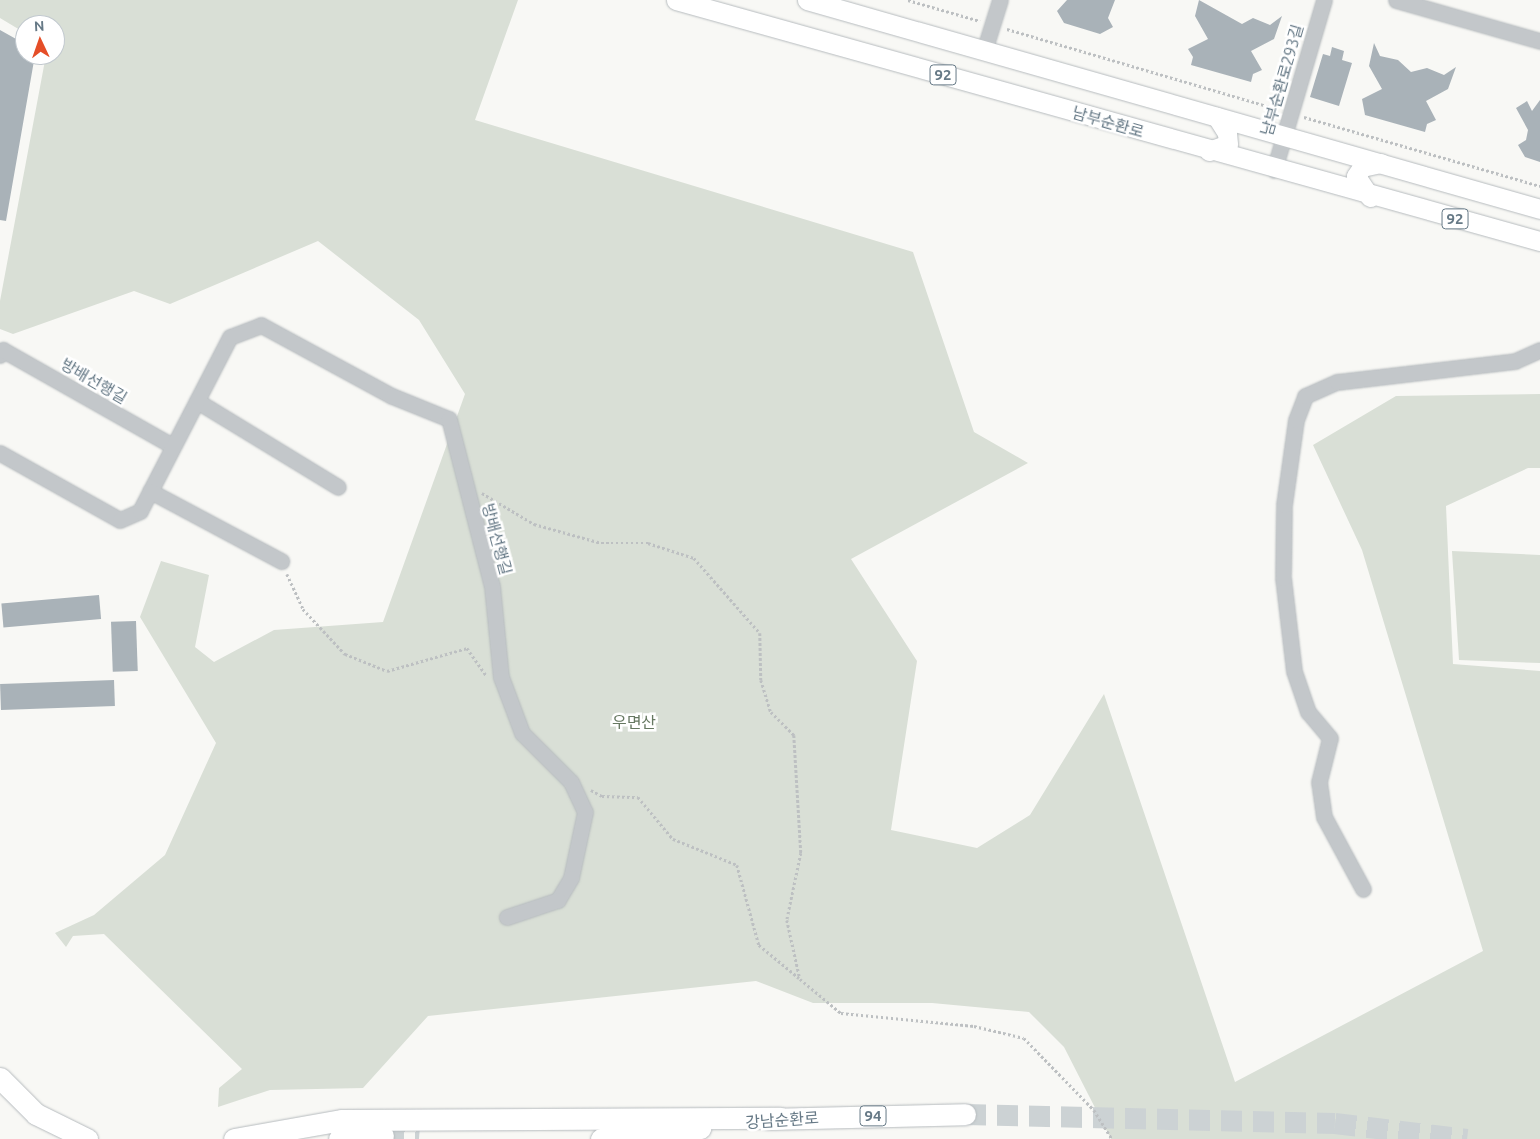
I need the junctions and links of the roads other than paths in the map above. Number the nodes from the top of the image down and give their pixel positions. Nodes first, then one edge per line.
1 (676, 0) edge
2 (807, 0) edge
3 (1000, 0) edge
4 (1324, 0) edge
5 (1396, 0) edge
6 (1540, 41) edge
7 (984, 51) junction
8 (1216, 117) junction
9 (1285, 136) junction
10 (1209, 151) junction
11 (1380, 163) junction
12 (1274, 170) junction
13 (1370, 196) junction
14 (1540, 208) edge
15 (1540, 241) edge
16 (1540, 350) edge
17 (0, 355) edge
18 (197, 401) junction
19 (173, 446) junction
20 (0, 453) edge
21 (338, 487) dead end
22 (150, 491) junction
23 (281, 561) dead end
24 (1363, 889) dead end
25 (507, 917) dead end
26 (0, 1078) edge
27 (965, 1114) tunnel mouth
28 (780, 1118) junction
29 (383, 1136) dead end
30 (87, 1139) edge
31 (234, 1139) edge
32 (339, 1139) edge
33 (601, 1139) edge

1 - 10 main road, 남부순환로 / 92
2 - 7 main road, 92
3 - 7 street
4 - 9 street, 남부순환로293길
5 - 6 street
7 - 8 main road, 92
8 - 9 main road, 92
8 - 10 main road
9 - 11 main road, 92
9 - 12 street, 남부순환로293길
10 - 12 main road, 남부순환로 / 92
11 - 13 main road
11 - 14 main road, 92
12 - 13 main road, 남부순환로 / 92
13 - 15 main road, 남부순환로 / 92
16 - 24 street
17 - 19 street, 방배선행길
18 - 19 street, 방배선행길
18 - 21 street
18 - 25 street, 방배선행길
19 - 22 street, 방배선행길
20 - 22 street, 방배선행길
22 - 23 street
26 - 30 highway
27 - 28 highway, 강남순환로 / 94
28 - 31 highway
28 - 33 highway, 강남순환로 / 94
29 - 32 highway

